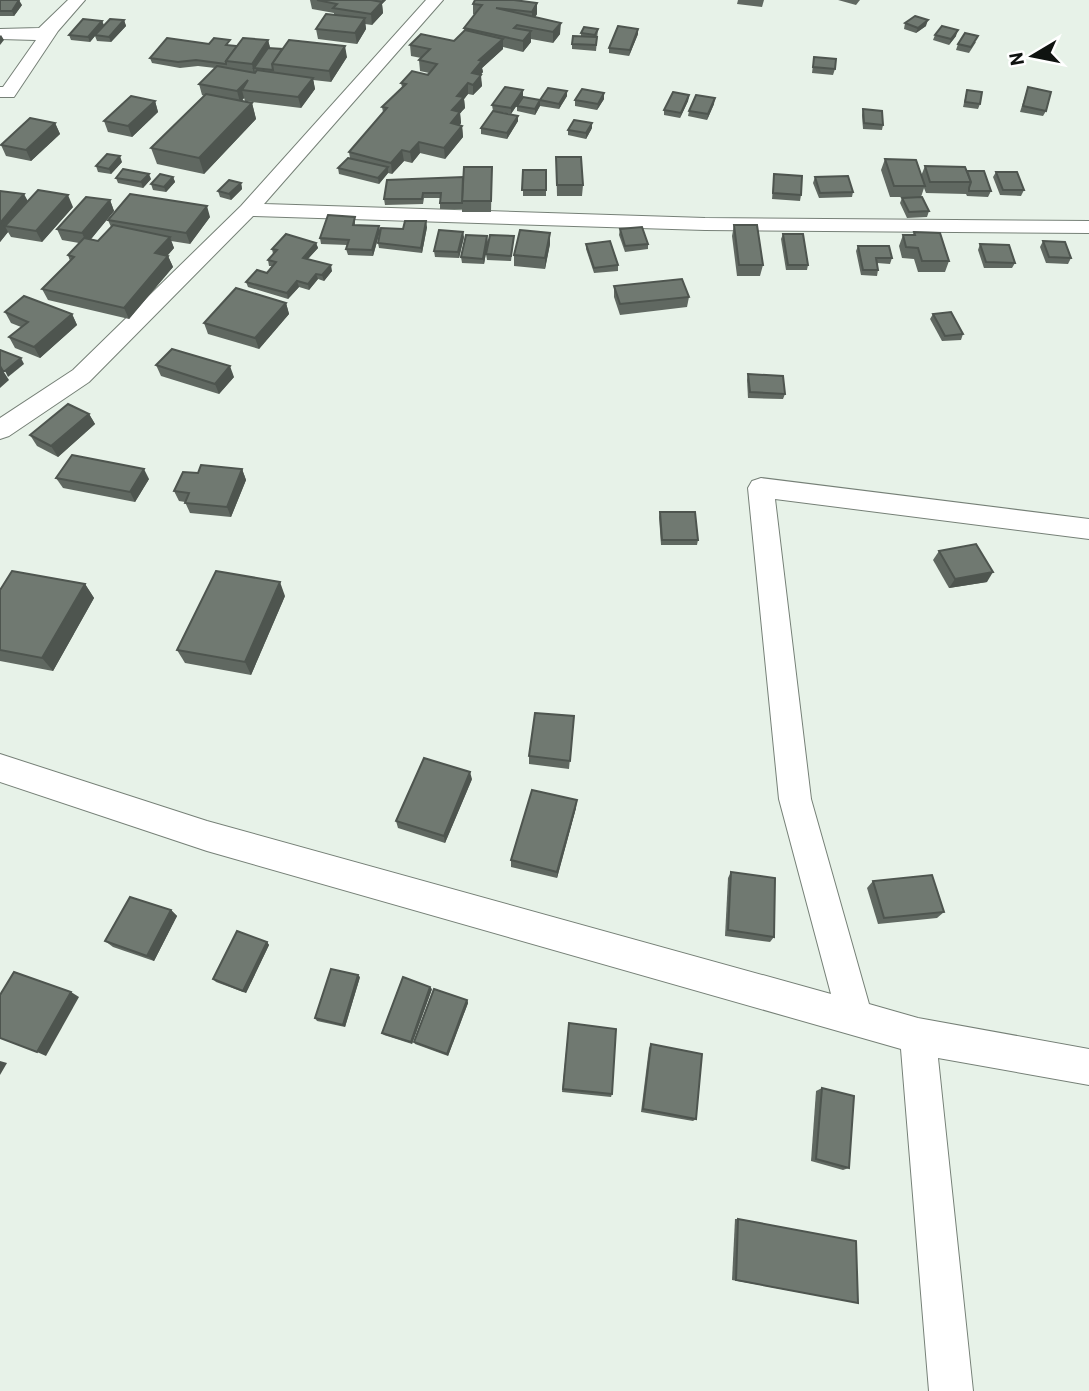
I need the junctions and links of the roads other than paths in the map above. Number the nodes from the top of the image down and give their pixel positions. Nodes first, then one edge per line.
1 (77, 0) edge
2 (435, 0) edge
3 (50, 32) junction
4 (0, 34) edge
5 (0, 92) edge
6 (248, 210) junction
7 (1089, 227) edge
8 (0, 430) edge
9 (1089, 529) edge
10 (0, 768) edge
11 (855, 1018) junction
12 (918, 1036) junction
13 (1089, 1067) edge
14 (951, 1391) edge

1 - 3 street
2 - 6 street
3 - 4 street
3 - 5 street
6 - 7 street
6 - 8 street
9 - 11 street
10 - 11 street
11 - 12 street
12 - 13 street
12 - 14 street

